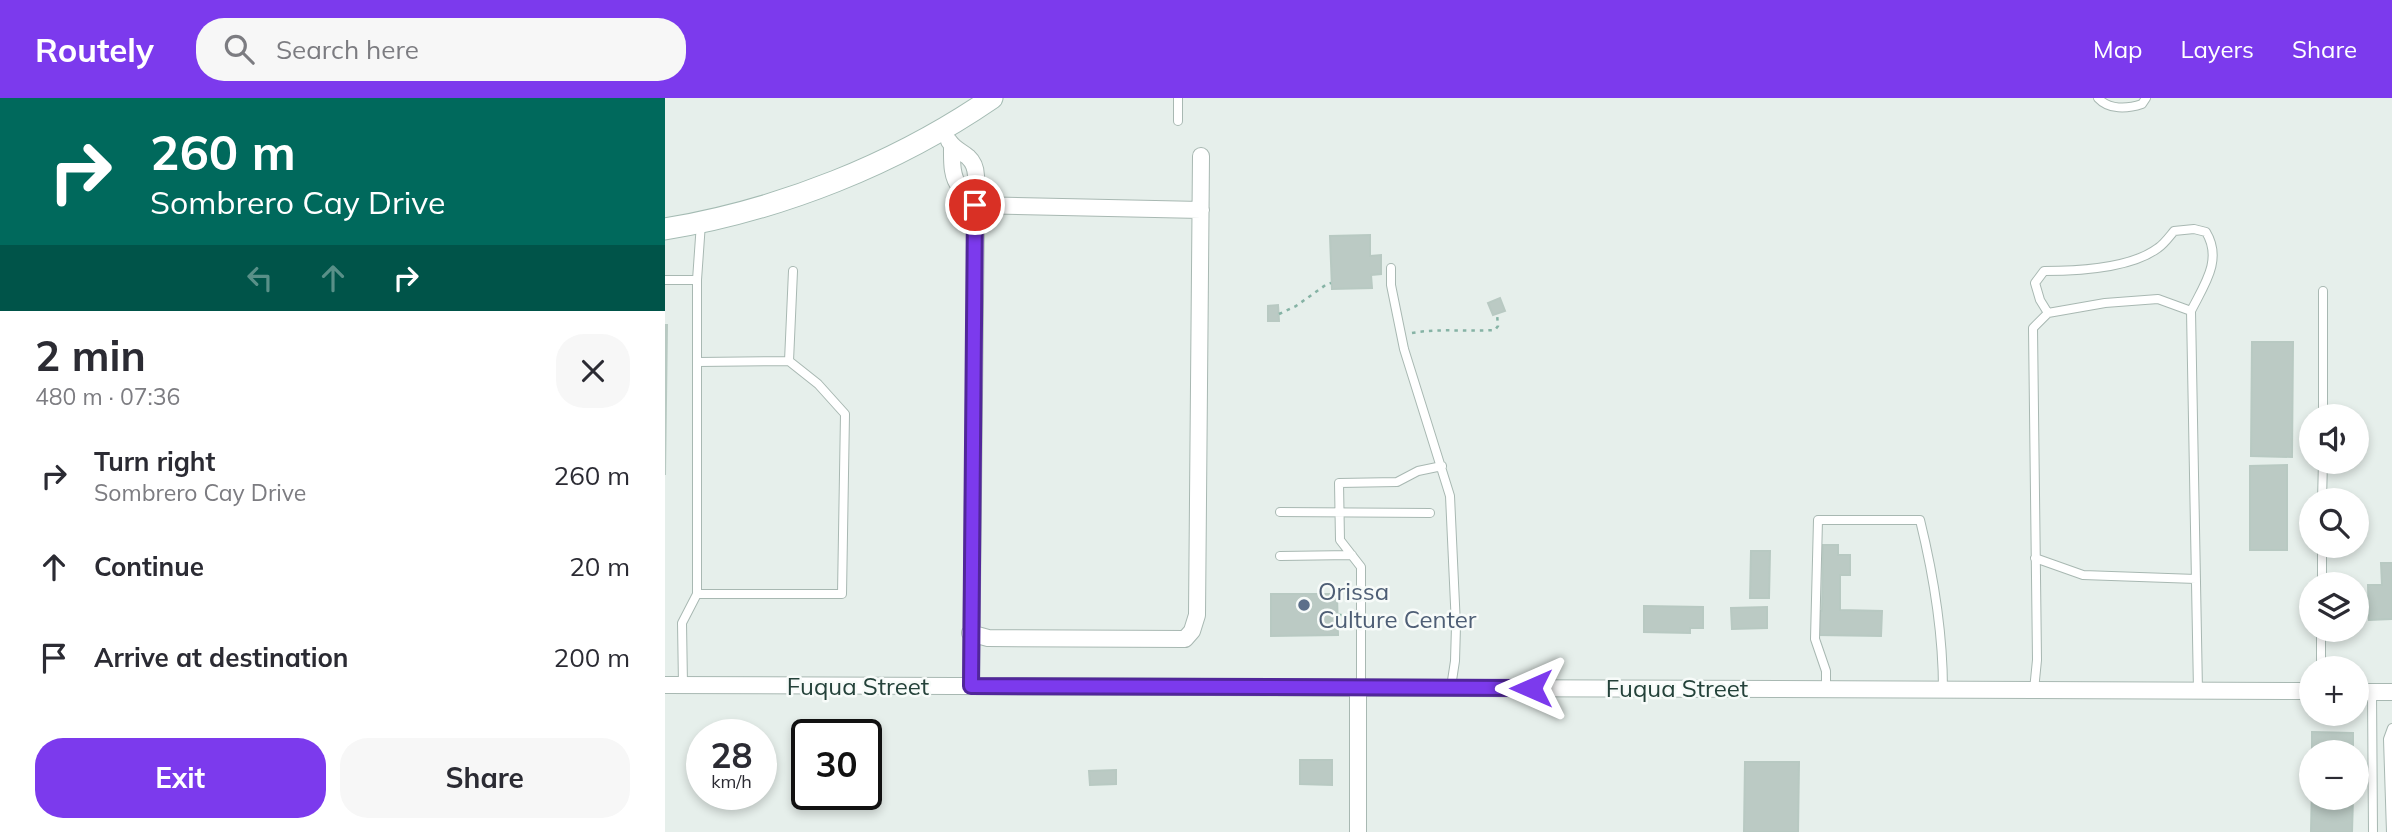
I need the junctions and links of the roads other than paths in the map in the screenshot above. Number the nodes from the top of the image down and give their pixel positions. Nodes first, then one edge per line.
1 (992, 98) edge
2 (1178, 98) edge
3 (2098, 98) edge
4 (2145, 98) edge
5 (1178, 121) dead end
6 (947, 137) junction
7 (1201, 156) dead end
8 (974, 201) junction
9 (1201, 210) junction
10 (701, 222) junction
11 (665, 229) edge
12 (1391, 268) dead end
13 (793, 271) dead end
14 (665, 280) edge
15 (697, 280) junction
16 (2323, 291) dead end
17 (2191, 310) junction
18 (2048, 313) junction
19 (789, 361) junction
20 (698, 362) junction
21 (2323, 404) edge
22 (1442, 466) junction
23 (1280, 512) dead end
24 (1339, 512) junction
25 (1430, 513) dead end
26 (1280, 555) dead end
27 (1352, 555) junction
28 (2035, 558) junction
29 (2196, 579) junction
30 (697, 594) junction
31 (970, 633) junction
32 (665, 685) edge
33 (683, 685) junction
34 (971, 686) junction
35 (1360, 687) junction
36 (1451, 687) junction
37 (1826, 689) junction
38 (1943, 690) junction
39 (2034, 690) junction
40 (2198, 691) junction
41 (2299, 691) edge
42 (2369, 692) edge
43 (2392, 692) edge
44 (2369, 725) edge
45 (2392, 728) edge
46 (1358, 832) edge
47 (2373, 832) edge
48 (2391, 832) edge

1 - 6 main road
2 - 5 lane
3 - 4 lane
6 - 8 street
6 - 10 main road
7 - 9 street
8 - 9 street
8 - 31 street
9 - 31 street
10 - 11 main road
10 - 15 lane
12 - 22 lane
13 - 19 lane
14 - 15 lane
15 - 20 lane
16 - 21 lane
17 - 18 lane
17 - 18 lane
17 - 29 lane
18 - 28 lane
19 - 20 lane
19 - 30 lane
20 - 30 lane
22 - 24 lane
22 - 36 lane
23 - 24 lane
24 - 25 lane
24 - 27 lane
26 - 27 lane
27 - 35 lane
28 - 29 lane
28 - 39 lane
29 - 40 lane
30 - 33 lane
31 - 34 street
32 - 33 street, Fuqua Street
33 - 34 street, Fuqua Street
34 - 35 street, Fuqua Street
35 - 36 street, Fuqua Street
35 - 46 street
36 - 37 street, Fuqua Street
37 - 38 street, Fuqua Street
37 - 38 lane
38 - 39 street, Fuqua Street
39 - 40 street, Fuqua Street
40 - 41 street, Fuqua Street
42 - 43 street
44 - 47 lane
45 - 48 lane

